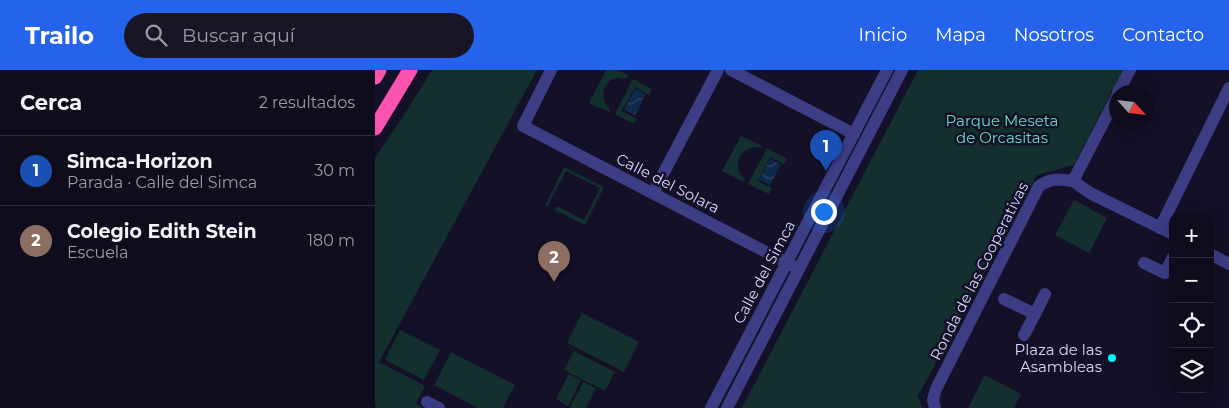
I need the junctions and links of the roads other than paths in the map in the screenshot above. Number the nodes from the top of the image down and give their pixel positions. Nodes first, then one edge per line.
1 (379, 70) edge
2 (411, 70) edge
3 (551, 70) edge
4 (718, 70) edge
5 (731, 70) edge
6 (887, 70) edge
7 (902, 70) edge
8 (1130, 70) edge
9 (375, 77) edge
10 (1122, 85) edge
11 (1229, 88) edge
12 (1109, 111) edge
13 (375, 128) edge
14 (854, 134) junction
15 (1073, 181) junction
16 (653, 193) junction
17 (1159, 228) junction
18 (1169, 232) edge
19 (1214, 256) edge
20 (787, 263) junction
21 (1144, 263) dead end
22 (1229, 264) edge
23 (799, 269) junction
24 (1169, 275) edge
25 (1045, 294) dead end
26 (1004, 299) dead end
27 (1035, 314) junction
28 (1024, 335) dead end
29 (427, 402) dead end
30 (439, 408) edge
31 (711, 408) edge
32 (727, 408) edge
33 (935, 408) edge

1 - 9 highway
2 - 13 highway
3 - 16 street, Calle del Solara
4 - 16 street
5 - 14 street
6 - 14 street, Calle del Simca
7 - 23 street, Calle del Simca
8 - 10 street
11 - 17 street
12 - 15 street
14 - 20 street, Calle del Simca
15 - 17 street
15 - 33 street, Ronda de las Cooperativas
16 - 20 street, Calle del Solara
17 - 18 street
19 - 22 street
20 - 23 street, Calle del Solara
20 - 31 street, Calle del Simca
21 - 24 street
23 - 32 street, Calle del Simca
25 - 27 street
26 - 27 street
27 - 28 street
29 - 30 street

